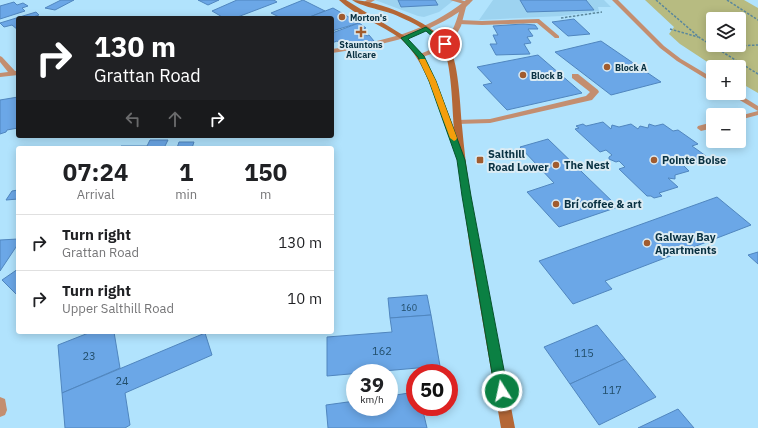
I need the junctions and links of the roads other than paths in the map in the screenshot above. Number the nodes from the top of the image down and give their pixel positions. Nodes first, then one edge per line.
1 (342, 0) edge
2 (355, 0) edge
3 (453, 0) edge
4 (615, 0) edge
5 (369, 2) edge
6 (466, 3) edge
7 (459, 22) junction
8 (426, 29) junction
9 (557, 37) dead end
10 (404, 38) junction
11 (445, 44) junction
12 (334, 51) edge
13 (420, 56) junction
14 (0, 58) edge
15 (16, 73) edge
16 (0, 74) edge
17 (575, 76) dead end
18 (706, 77) edge
19 (743, 100) edge
20 (758, 109) edge
21 (758, 113) edge
22 (746, 116) edge
23 (457, 122) junction
24 (706, 127) edge
25 (701, 128) dead end
26 (461, 160) junction
27 (0, 404) edge
28 (0, 410) edge
29 (508, 428) edge

1 - 10 main road
2 - 5 main road
3 - 6 street
4 - 18 street
5 - 8 main road
6 - 7 street
6 - 8 street
7 - 9 street
7 - 11 street
8 - 10 street
8 - 11 main road
10 - 12 street
10 - 13 main road
11 - 13 street
11 - 23 main road
13 - 26 main road
14 - 15 street
15 - 16 street
17 - 23 street
19 - 20 street
21 - 22 street
23 - 26 main road
24 - 25 street
26 - 29 main road
27 - 28 street

